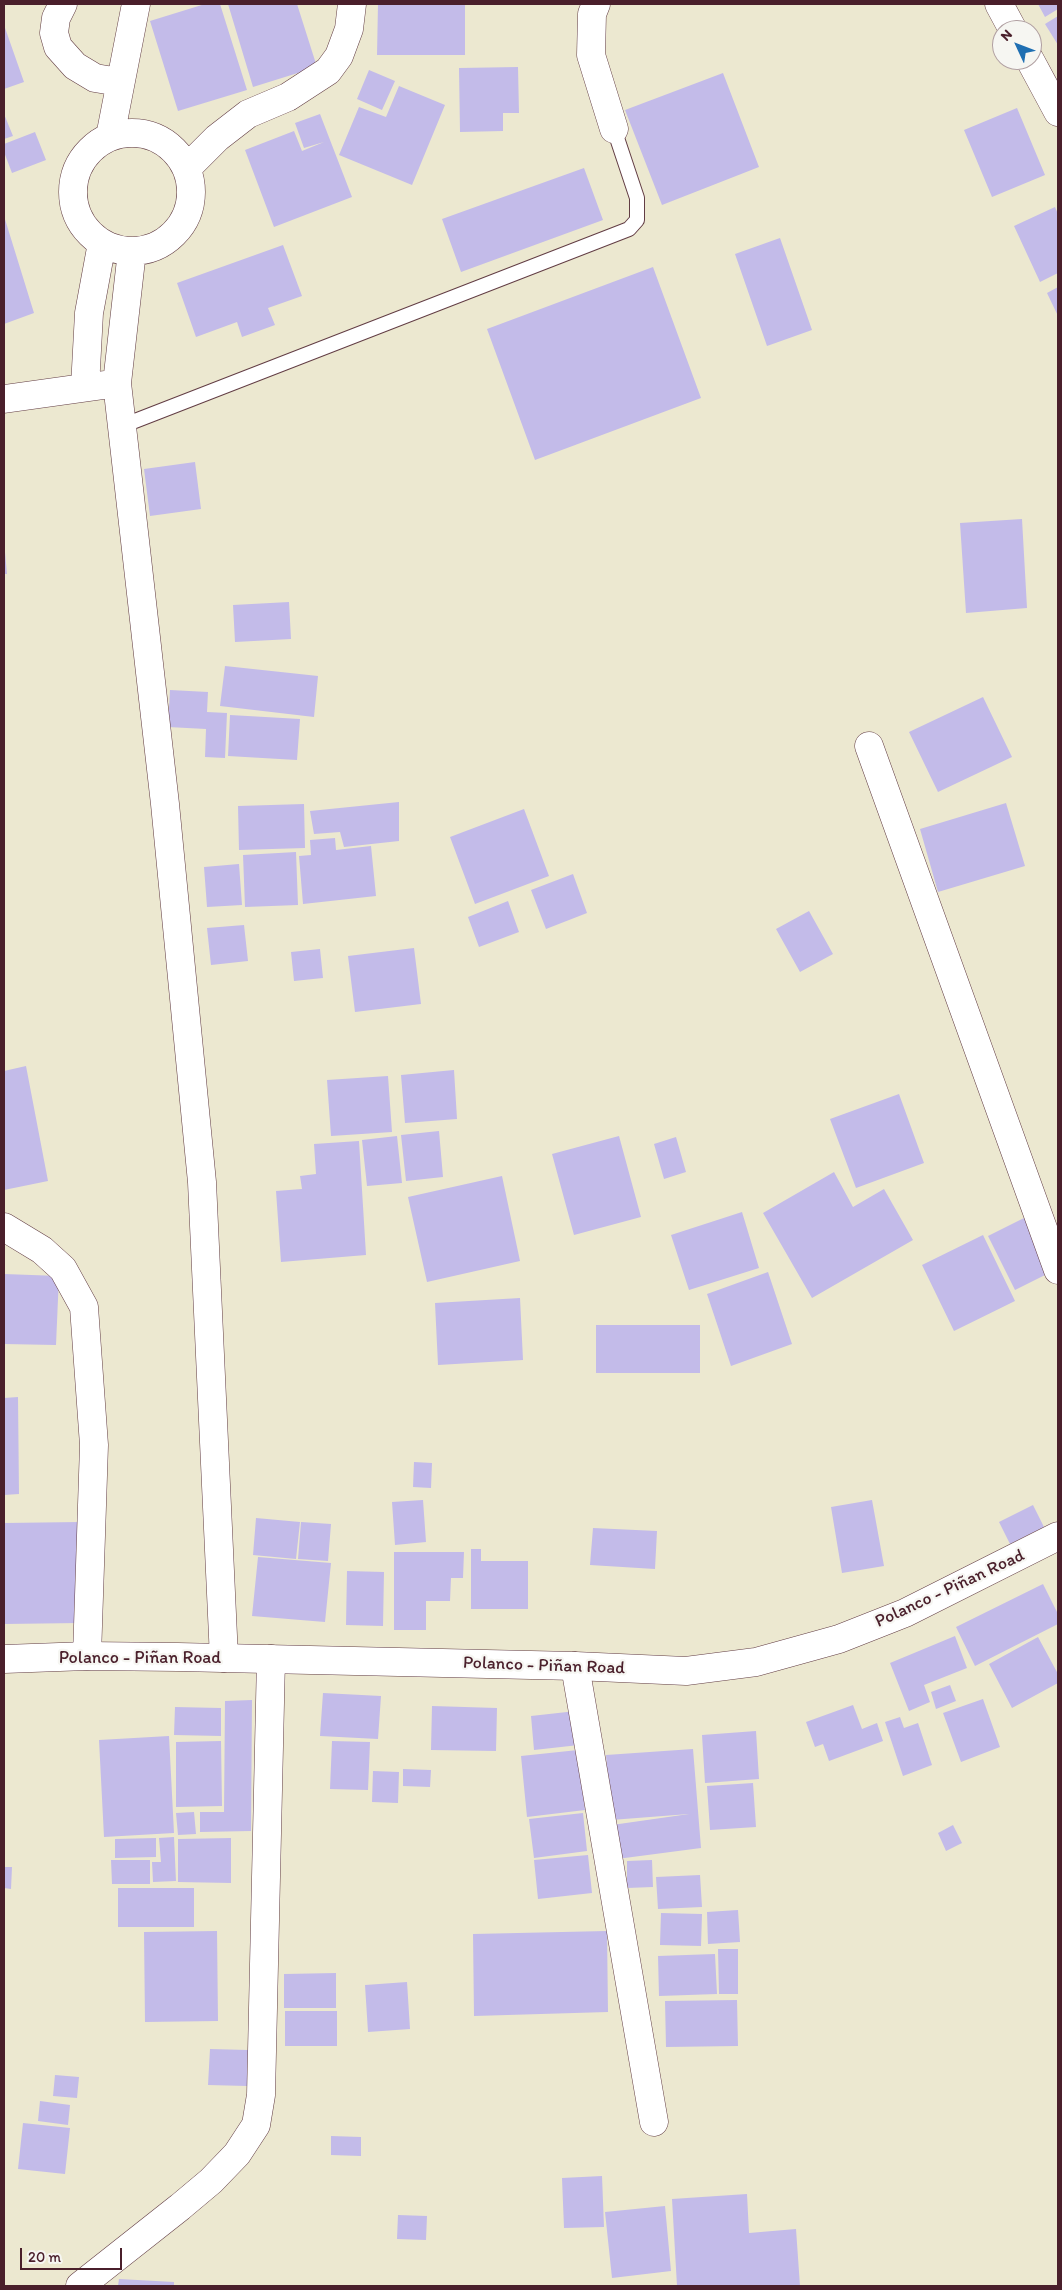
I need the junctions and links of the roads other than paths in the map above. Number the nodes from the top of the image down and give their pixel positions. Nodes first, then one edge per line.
1 (63, 4) edge
2 (136, 4) edge
3 (352, 4) edge
4 (596, 4) edge
5 (999, 4) edge
6 (1008, 20) edge
7 (1035, 70) edge
8 (119, 82) junction
9 (1058, 112) edge
10 (614, 128) joint
11 (110, 136) junction
12 (187, 168) junction
13 (102, 243) junction
14 (132, 251) junction
15 (117, 383) junction
16 (85, 387) junction
17 (4, 399) edge
18 (122, 426) junction
19 (869, 746) dead end
20 (4, 1227) edge
21 (1058, 1270) edge
22 (1058, 1536) edge
23 (87, 1656) junction
24 (224, 1658) junction
25 (4, 1659) edge
26 (271, 1660) junction
27 (575, 1666) junction
28 (654, 2122) dead end
29 (80, 2286) edge

1 - 8 street
2 - 8 street
3 - 12 street
4 - 10 street
5 - 6 street
7 - 9 street
8 - 11 street
10 - 18 lane
11 - 12 street
11 - 13 street
12 - 14 street
13 - 14 street
13 - 16 street
14 - 15 street
15 - 16 street
15 - 18 street
16 - 17 street
18 - 24 street
19 - 21 street
20 - 23 street
22 - 27 street, Polanco - Piñan Road
23 - 24 street, Polanco - Piñan Road
23 - 25 street, Polanco - Piñan Road
24 - 26 street, Polanco - Piñan Road
26 - 27 street, Polanco - Piñan Road
26 - 29 street
27 - 28 street

